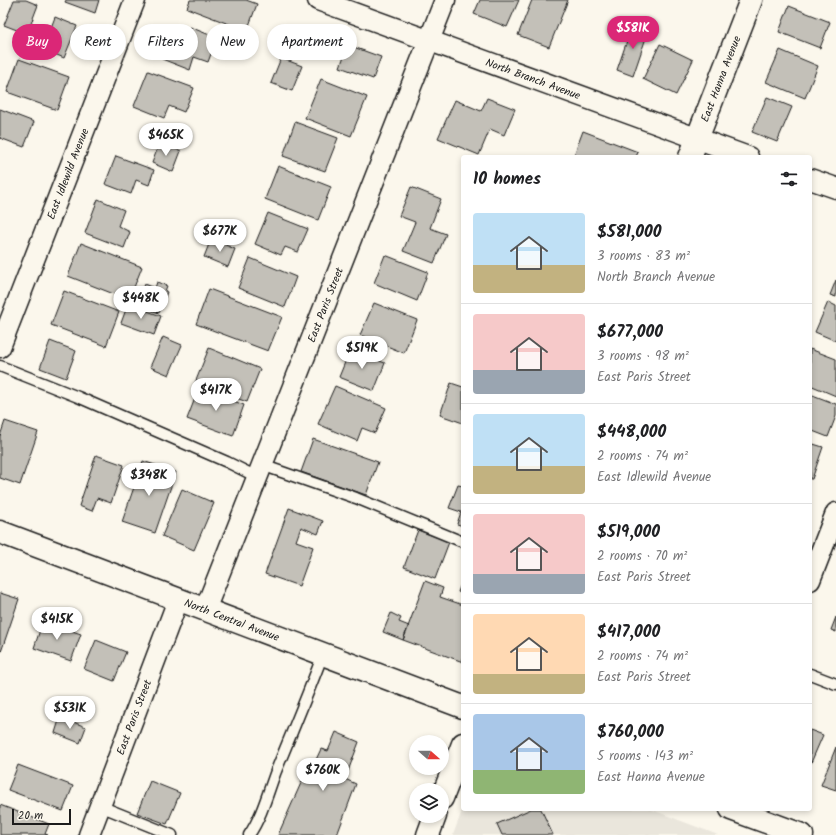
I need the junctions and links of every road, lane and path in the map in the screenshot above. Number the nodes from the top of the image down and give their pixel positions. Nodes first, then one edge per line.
1 (135, 0) edge
2 (318, 0) edge
3 (445, 0) edge
4 (751, 0) edge
5 (430, 41) junction
6 (694, 148) edge
7 (736, 155) edge
8 (812, 180) edge
9 (836, 188) edge
10 (0, 347) edge
11 (0, 366) edge
12 (260, 471) junction
13 (836, 513) edge
14 (0, 532) edge
15 (461, 541) edge
16 (812, 575) edge
17 (178, 600) junction
18 (204, 610) junction
19 (323, 654) junction
20 (812, 675) edge
21 (836, 684) edge
22 (461, 706) edge
23 (461, 749) edge
24 (448, 783) edge
25 (100, 806) junction
26 (736, 811) edge
27 (432, 823) edge
28 (89, 835) edge
29 (172, 835) edge
30 (249, 835) edge
31 (428, 835) edge
32 (802, 835) edge

1 - 10 street, East Idlewild Avenue
2 - 5 street, North Branch Avenue
3 - 5 street, East Paris Street
4 - 6 street, East Hanna Avenue
5 - 6 street, North Branch Avenue
5 - 12 street, East Paris Street
6 - 7 street, North Branch Avenue
8 - 9 street
11 - 12 lane
12 - 15 lane
12 - 18 street, East Paris Street
13 - 16 street
14 - 17 street, North Central Avenue
17 - 18 street, North Central Avenue
17 - 25 street, East Paris Street
18 - 19 street, North Central Avenue
19 - 22 street, North Central Avenue
19 - 30 lane
20 - 21 lane
23 - 24 street
25 - 28 street, East Paris Street
25 - 29 lane
26 - 32 street
27 - 31 street

